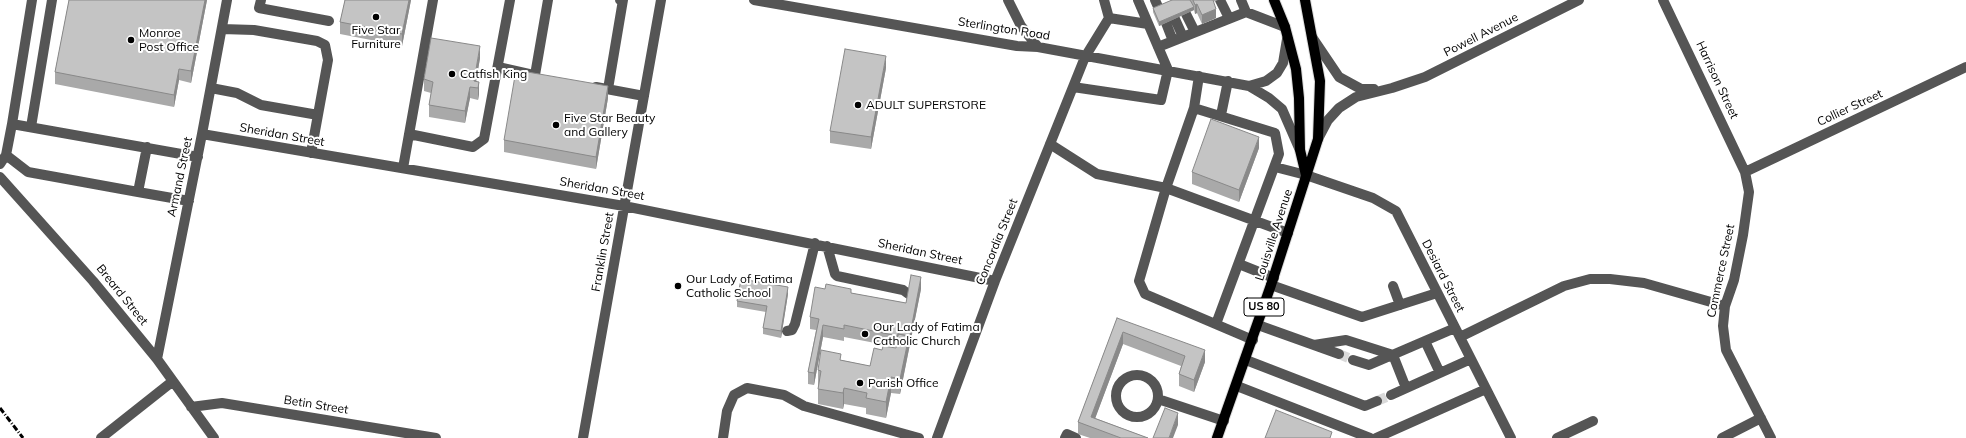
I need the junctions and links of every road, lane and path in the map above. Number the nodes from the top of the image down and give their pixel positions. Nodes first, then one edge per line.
1 (32, 0) edge
2 (52, 0) edge
3 (227, 0) edge
4 (261, 0) edge
5 (433, 0) edge
6 (510, 0) edge
7 (548, 0) edge
8 (620, 0) edge
9 (623, 0) edge
10 (662, 0) edge
11 (754, 0) edge
12 (1008, 0) edge
13 (1104, 0) edge
14 (1138, 0) edge
15 (1220, 0) edge
16 (1240, 0) edge
17 (1274, 0) edge
18 (1305, 0) edge
19 (1579, 0) edge
20 (1663, 0) edge
21 (1246, 12) junction
22 (1186, 14) edge
23 (1109, 18) junction
24 (1229, 18) junction
25 (329, 21) dead end
26 (1170, 21) edge
27 (1148, 24) junction
28 (222, 30) junction
29 (1286, 31) junction
30 (1195, 32) junction
31 (1312, 37) junction
32 (1178, 39) junction
33 (1038, 47) junction
34 (1158, 47) junction
35 (1085, 57) junction
36 (1966, 67) edge
37 (498, 68) junction
38 (1168, 70) junction
39 (1199, 76) junction
40 (1228, 81) junction
41 (587, 85) edge
42 (1249, 86) junction
43 (1073, 87) junction
44 (211, 88) junction
45 (1392, 88) junction
46 (608, 89) junction
47 (644, 96) junction
48 (1194, 108) junction
49 (318, 115) junction
50 (1221, 116) junction
51 (12, 124) junction
52 (31, 128) junction
53 (202, 134) junction
54 (409, 134) junction
55 (1318, 139) junction
56 (1050, 144) junction
57 (147, 147) junction
58 (1300, 150) junction
59 (311, 153) junction
60 (6, 155) junction
61 (198, 157) junction
62 (0, 164) edge
63 (1275, 167) junction
64 (403, 168) junction
65 (1745, 172) junction
66 (1306, 175) junction
67 (0, 177) edge
68 (1166, 188) junction
69 (138, 192) junction
70 (189, 201) junction
71 (624, 206) junction
72 (1254, 220) junction
73 (1288, 233) junction
74 (815, 243) junction
75 (827, 246) junction
76 (1239, 264) junction
77 (995, 281) junction
78 (1273, 281) junction
79 (1393, 286) dead end
80 (1437, 293) junction
81 (910, 295) edge
82 (1400, 305) junction
83 (1725, 306) junction
84 (1216, 324) junction
85 (1258, 325) junction
86 (787, 331) dead end
87 (1458, 333) junction
88 (1253, 340) junction
89 (1425, 341) junction
90 (1314, 345) junction
91 (1339, 354) tunnel mouth
92 (1393, 355) junction
93 (157, 359) junction
94 (1471, 359) junction
95 (1246, 360) junction
96 (1353, 360) tunnel mouth
97 (1440, 373) junction
98 (173, 381) junction
99 (1237, 386) junction
100 (1406, 388) junction
101 (1486, 389) junction
102 (1391, 395) tunnel mouth
103 (1158, 399) junction
104 (1377, 401) tunnel mouth
105 (191, 407) junction
106 (1761, 418) junction
107 (1224, 421) junction
108 (1593, 421) dead end
109 (114, 434) edge
110 (101, 438) edge
111 (214, 438) edge
112 (436, 438) edge
113 (583, 438) edge
114 (723, 438) edge
115 (919, 438) edge
116 (937, 438) edge
117 (1065, 438) edge
118 (1076, 438) edge
119 (1217, 438) edge
120 (1370, 438) edge
121 (1376, 438) edge
122 (1511, 438) edge
123 (1557, 438) edge
124 (1722, 438) edge
125 (1771, 438) edge

1 - 51 street
2 - 52 street
3 - 28 street, Armand Street
4 - 25 street
5 - 54 street
6 - 37 street
7 - 37 street
8 - 9 street
9 - 46 street
10 - 47 street, Franklin Street
11 - 33 street, Sterlington Road
12 - 33 street
13 - 23 street
14 - 27 street
15 - 24 street
16 - 21 street
17 - 29 main road
18 - 31 main road, US 80
19 - 45 street, Powell Avenue
20 - 65 street, Harrison Street
21 - 24 street
21 - 29 street
22 - 30 street
23 - 27 street
23 - 35 street, Concordia Street
24 - 30 street
26 - 32 street
27 - 34 street
28 - 44 street, Armand Street
28 - 49 street
29 - 42 street
29 - 58 main road
30 - 32 street
31 - 45 street, Powell Avenue
31 - 55 main road, US 80
32 - 34 street
33 - 35 street, Sterlington Road
34 - 38 street
35 - 38 street, Sterlington Road
35 - 43 street, Concordia Street
36 - 65 street, Collier Street
37 - 54 street
38 - 39 street, Sterlington Road
38 - 43 street
39 - 40 street, Sterlington Road
39 - 48 street
40 - 42 street, Sterlington Road
40 - 50 street
41 - 46 street
42 - 58 street, Sterlington Road
43 - 56 street, Concordia Street
44 - 49 street
44 - 53 street, Armand Street
45 - 55 street, Powell Avenue
46 - 47 street
47 - 71 street, Franklin Street
48 - 50 street
48 - 68 street
49 - 59 street
50 - 63 street
51 - 52 street
51 - 60 street
52 - 57 street
53 - 59 street, Sheridan Street
53 - 61 street, Armand Street
54 - 64 street
55 - 66 main road, US 80
56 - 68 street
56 - 77 street, Concordia Street
57 - 61 street
57 - 69 street
58 - 66 main road
59 - 64 street, Sheridan Street
60 - 62 street
60 - 69 street
61 - 70 street, Armand Street
63 - 66 street, Desiard Street
63 - 72 street
64 - 71 street, Sheridan Street
65 - 83 street, Commerce Street
66 - 73 main road, Louisville Avenue / US 80
66 - 80 street, Desiard Street
67 - 93 street, Breard Street
68 - 72 street
68 - 84 street
69 - 70 street
70 - 93 street, Armand Street
71 - 74 street, Sheridan Street
71 - 113 street, Franklin Street
72 - 73 street
72 - 76 street
73 - 78 main road, Louisville Avenue / US 80
74 - 75 street, Sheridan Street
74 - 86 street
75 - 77 street, Sheridan Street
75 - 81 street
76 - 78 street
76 - 84 street
77 - 116 street, Concordia Street
78 - 82 street
78 - 85 main road, Louisville Avenue / US 80
79 - 82 street
80 - 82 street
80 - 87 street, Desiard Street
83 - 87 street
83 - 106 street, Commerce Street
84 - 88 street
85 - 88 main road, Louisville Avenue / US 80
85 - 90 street
87 - 89 street
87 - 94 street, Desiard Street
88 - 95 main road, Louisville Avenue / US 80
89 - 92 street
89 - 97 street
90 - 91 street
90 - 92 street
92 - 96 street
92 - 100 street
93 - 98 street, Breard Street
94 - 97 street
94 - 101 street, Desiard Street
95 - 99 main road, Louisville Avenue / US 80
95 - 104 street
97 - 100 street
98 - 105 street, Breard Street
98 - 109 street
99 - 107 main road, Louisville Avenue / US 80
99 - 120 street
100 - 102 street
101 - 121 street
101 - 122 street, Desiard Street
103 - 103 street
103 - 107 street
105 - 111 street, Breard Street
105 - 112 street, Betin Street
106 - 124 street
106 - 125 street, Commerce Street
107 - 119 main road, Louisville Avenue / US 80
108 - 123 street
109 - 110 street
114 - 115 street
117 - 118 street

